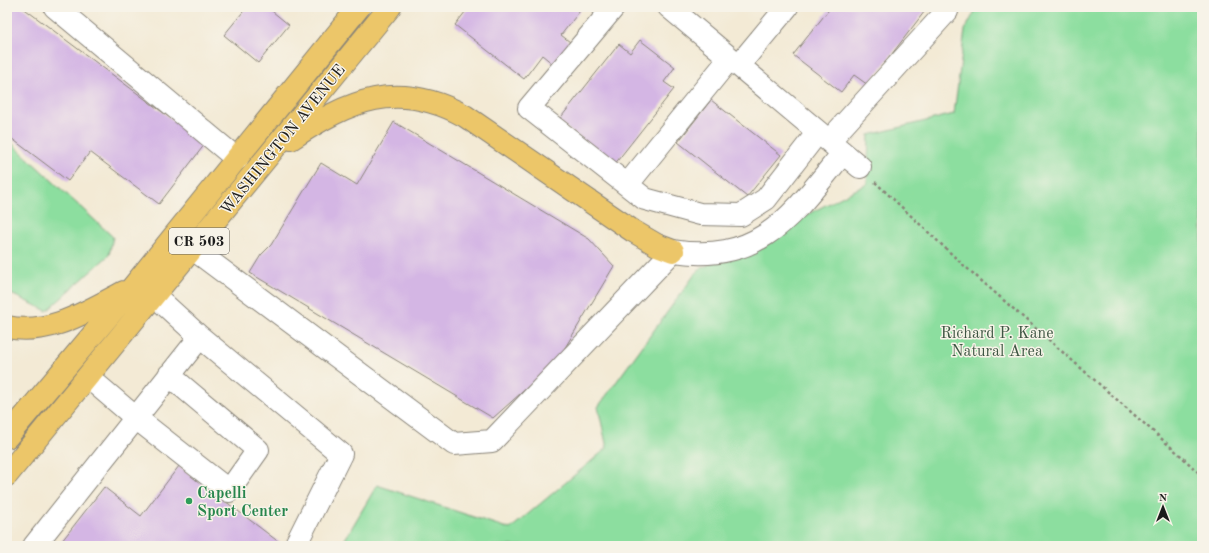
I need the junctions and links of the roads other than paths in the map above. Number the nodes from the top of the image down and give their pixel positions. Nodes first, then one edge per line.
1 (55, 7) edge
2 (359, 7) edge
3 (390, 7) edge
4 (614, 7) edge
5 (669, 7) edge
6 (787, 7) edge
7 (948, 7) edge
8 (734, 62) junction
9 (313, 64) junction
10 (331, 80) junction
11 (830, 142) junction
12 (273, 150) junction
13 (236, 159) junction
14 (860, 168) road end
15 (628, 185) junction
16 (193, 249) junction
17 (672, 251) junction
18 (132, 288) junction
19 (154, 295) junction
20 (7, 327) edge
21 (200, 337) junction
22 (170, 375) junction
23 (88, 377) junction
24 (136, 418) junction
25 (7, 437) edge
26 (7, 475) edge
27 (34, 546) edge
28 (295, 546) edge

1 - 13 street
2 - 9 main road, WASHINGTON AVENUE / CR 503
3 - 10 main road, WASHINGTON AVENUE / CR 503
4 - 15 street
5 - 8 street
6 - 8 street
7 - 11 street
8 - 11 street
8 - 15 street
9 - 10 street
9 - 13 main road, WASHINGTON AVENUE / CR 503
10 - 12 main road, WASHINGTON AVENUE / CR 503
11 - 14 street
11 - 15 street
11 - 17 street
12 - 16 main road, WASHINGTON AVENUE / CR 503
12 - 17 main road
13 - 18 main road, WASHINGTON AVENUE / CR 503
16 - 17 street
16 - 19 main road, WASHINGTON AVENUE / CR 503
18 - 20 main road
18 - 25 main road, WASHINGTON AVENUE / CR 503
19 - 21 street
19 - 23 main road, WASHINGTON AVENUE / CR 503
21 - 22 street
21 - 28 street
22 - 24 street
22 - 24 street
23 - 24 street
23 - 26 main road, WASHINGTON AVENUE / CR 503
24 - 27 street

